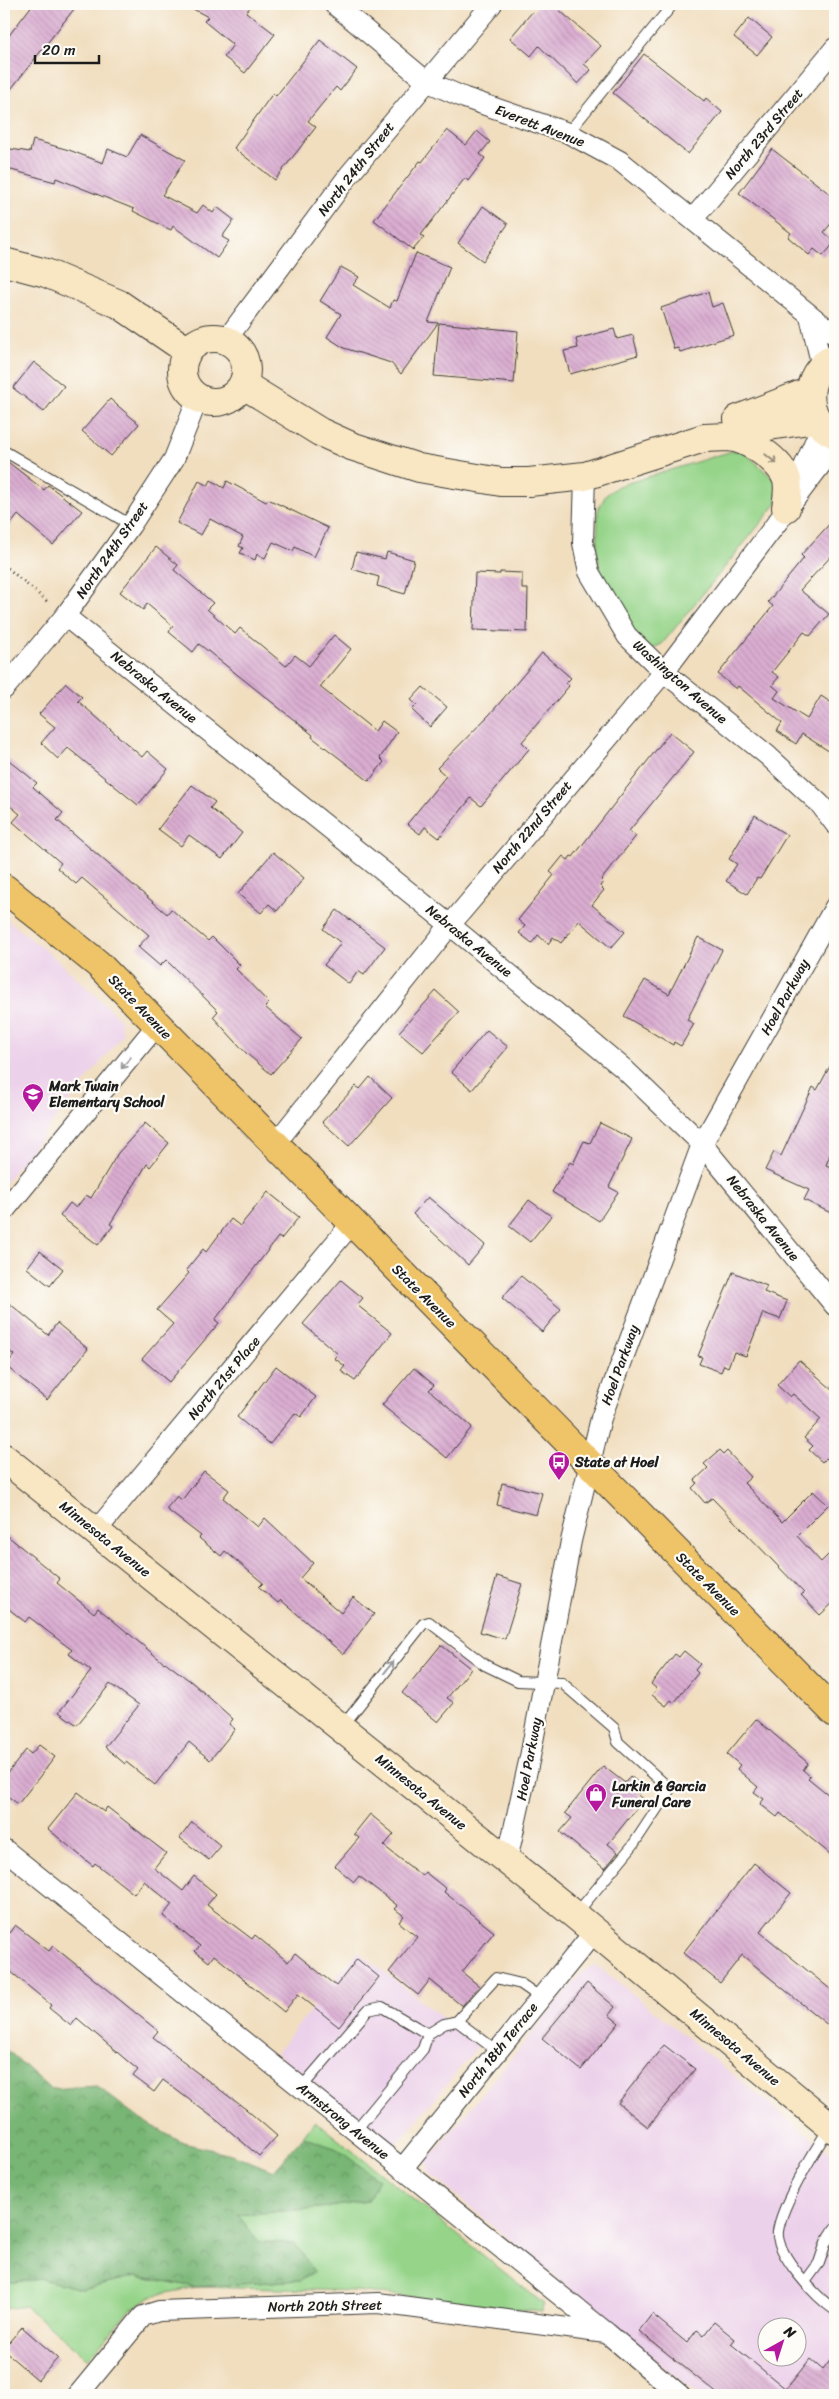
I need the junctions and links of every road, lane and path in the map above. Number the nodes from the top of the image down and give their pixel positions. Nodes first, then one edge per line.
1 (334, 4) edge
2 (492, 4) edge
3 (673, 4) edge
4 (835, 48) edge
5 (426, 81) junction
6 (568, 133) junction
7 (693, 219) junction
8 (4, 262) edge
9 (810, 316) junction
10 (835, 335) edge
11 (226, 340) junction
12 (188, 352) junction
13 (829, 362) edge
14 (244, 385) junction
15 (810, 391) junction
16 (198, 398) junction
17 (827, 431) edge
18 (716, 437) junction
19 (4, 451) edge
20 (585, 476) junction
21 (786, 508) junction
22 (131, 525) junction
23 (4, 566) edge
24 (65, 616) junction
25 (664, 672) junction
26 (4, 689) edge
27 (835, 824) edge
28 (4, 888) edge
29 (835, 907) edge
30 (450, 925) junction
31 (157, 1025) junction
32 (275, 1144) junction
33 (702, 1144) junction
34 (4, 1211) edge
35 (352, 1223) junction
36 (835, 1306) edge
37 (4, 1458) edge
38 (590, 1464) junction
39 (96, 1532) junction
40 (544, 1683) junction
41 (835, 1713) edge
42 (341, 1728) junction
43 (4, 1849) edge
44 (507, 1860) junction
45 (585, 1923) junction
46 (540, 1998) junction
47 (457, 2021) junction
48 (428, 2034) junction
49 (497, 2051) junction
50 (301, 2088) junction
51 (833, 2128) edge
52 (355, 2131) junction
53 (402, 2169) junction
54 (835, 2228) edge
55 (805, 2282) junction
56 (835, 2310) edge
57 (607, 2333) junction
58 (78, 2395) edge
59 (680, 2395) edge

1 - 5 street, Everett Avenue
2 - 5 street, North 24th Street
3 - 6 lane
4 - 7 street, North 23rd Street
5 - 6 street, Everett Avenue
5 - 11 street, North 24th Street
6 - 7 street, Everett Avenue
7 - 9 street, Everett Avenue
8 - 12 street
9 - 10 street, Everett Avenue
9 - 13 street
11 - 12 street
11 - 14 street
12 - 16 street
13 - 15 street
14 - 16 street
14 - 20 street
15 - 17 street
15 - 18 street
16 - 22 street, North 24th Street
17 - 18 street
17 - 21 street, North 22nd Street
18 - 20 street
18 -> 21 street
19 - 22 lane
20 - 25 street, Washington Avenue
21 - 25 street, North 22nd Street
22 - 24 street, North 24th Street
23 - 24 path
24 - 26 street, North 24th Street
24 - 30 street, Nebraska Avenue
25 - 27 street, Washington Avenue
25 - 30 street, North 22nd Street
28 - 31 main road, State Avenue
29 - 33 street, Hoel Parkway
30 - 32 street, North 22nd Street
30 - 33 street, Nebraska Avenue
31 - 32 main road, State Avenue
31 -> 34 street
32 - 35 main road, State Avenue
33 - 36 street, Nebraska Avenue
33 - 38 street, Hoel Parkway
35 - 38 main road, State Avenue
35 - 39 street, North 21st Place
37 - 39 street, Minnesota Avenue
38 - 40 street, Hoel Parkway
38 - 41 main road, State Avenue
39 - 42 street, Minnesota Avenue
42 -> 40 lane
40 - 44 street, Hoel Parkway
40 - 45 lane
42 - 44 street, Minnesota Avenue
43 - 50 street, Armstrong Avenue
44 - 45 street, Minnesota Avenue
45 - 46 street, North 18th Terrace
45 - 51 street, Minnesota Avenue
46 - 47 lane
46 - 49 street, North 18th Terrace
47 - 48 lane
47 - 49 lane
48 - 50 lane
48 - 52 lane
49 - 53 street, North 18th Terrace
50 - 52 street, Armstrong Avenue
51 - 55 lane
52 - 53 street, Armstrong Avenue
53 - 57 street, Armstrong Avenue
54 - 55 lane
55 - 56 lane
57 - 58 street, North 20th Street
57 - 59 street, Armstrong Avenue

